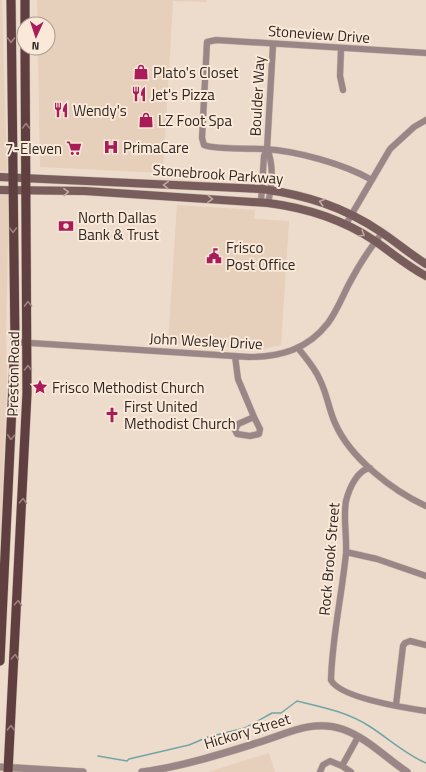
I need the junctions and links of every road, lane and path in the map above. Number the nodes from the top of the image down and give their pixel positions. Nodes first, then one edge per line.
1 (11, 0) edge
2 (25, 0) edge
3 (25, 16) edge
4 (273, 45) junction
5 (341, 49) junction
6 (426, 54) edge
7 (16, 56) edge
8 (25, 56) edge
9 (11, 57) junction
10 (343, 90) dead end
11 (426, 120) edge
12 (267, 149) junction
13 (0, 177) edge
14 (12, 178) junction
15 (27, 179) junction
16 (372, 180) junction
17 (134, 182) junction
18 (187, 186) junction
19 (262, 189) junction
20 (0, 190) edge
21 (271, 190) junction
22 (12, 191) junction
23 (27, 191) junction
24 (133, 194) junction
25 (186, 197) junction
26 (265, 202) junction
27 (351, 214) junction
28 (346, 224) junction
29 (382, 232) junction
30 (375, 242) junction
31 (426, 264) edge
32 (426, 276) edge
33 (15, 342) junction
34 (28, 343) junction
35 (298, 348) junction
36 (235, 356) junction
37 (254, 417) dead end
38 (370, 468) junction
39 (426, 506) edge
40 (346, 552) junction
41 (426, 576) edge
42 (426, 645) edge
43 (0, 661) edge
44 (396, 705) junction
45 (426, 711) edge
46 (358, 737) junction
47 (342, 766) junction
48 (5, 769) edge
49 (83, 772) edge
50 (142, 772) edge
51 (320, 772) edge
52 (350, 772) edge
53 (407, 772) edge

1 -> 9 main road, Preston Road
2 - 3 main road
4 - 5 street, Stoneview Drive
4 - 12 street, Boulder Way
4 - 12 street, Stoneview Drive
5 - 6 street, Stoneview Drive
5 - 10 street
7 - 9 main road
15 -> 8 main road, Preston Road
9 - 14 main road, Preston Road
11 - 16 street
12 - 16 street
12 - 19 street, Boulder Way
12 - 21 street, Boulder Way
13 - 14 main road, Stonebrook Parkway
14 - 15 main road, Stonebrook Parkway
14 - 22 main road, Preston Road
15 - 17 main road, Stonebrook Parkway
15 - 23 main road, Preston Road
16 - 27 street
18 -> 17 main road, Stonebrook Parkway
17 - 24 main road
18 - 19 main road, Stonebrook Parkway
18 - 25 main road
19 - 21 main road, Stonebrook Parkway
19 - 26 street, Boulder Way
20 - 22 main road, Stonebrook Parkway
21 - 26 street, Boulder Way
27 -> 21 main road, Stonebrook Parkway
22 - 23 main road, Stonebrook Parkway
22 -> 33 main road, Preston Road
23 -> 24 main road, Stonebrook Parkway
34 -> 23 main road, Preston Road
24 - 25 main road, Stonebrook Parkway
25 -> 26 main road, Stonebrook Parkway
26 - 28 main road, Stonebrook Parkway
27 - 28 street
27 - 29 main road, Stonebrook Parkway
28 -> 30 main road, Stonebrook Parkway
29 - 30 street, John Wesley Drive
29 - 31 main road, Stonebrook Parkway
30 - 32 main road, Stonebrook Parkway
30 - 35 street, John Wesley Drive
33 - 34 street, John Wesley Drive
33 -> 43 main road, Preston Road
34 - 36 street, John Wesley Drive
48 -> 34 main road, Preston Road
35 - 36 street, John Wesley Drive
35 - 38 street
36 - 37 street
38 - 39 street
38 - 40 street, Rock Brook Street
40 - 41 street
40 - 44 street, Rock Brook Street
42 - 44 street
44 - 45 street
46 - 47 street
46 - 50 street, Hickory Street
46 - 53 street, Hickory Street
47 - 51 street
47 - 52 street
48 - 49 street

